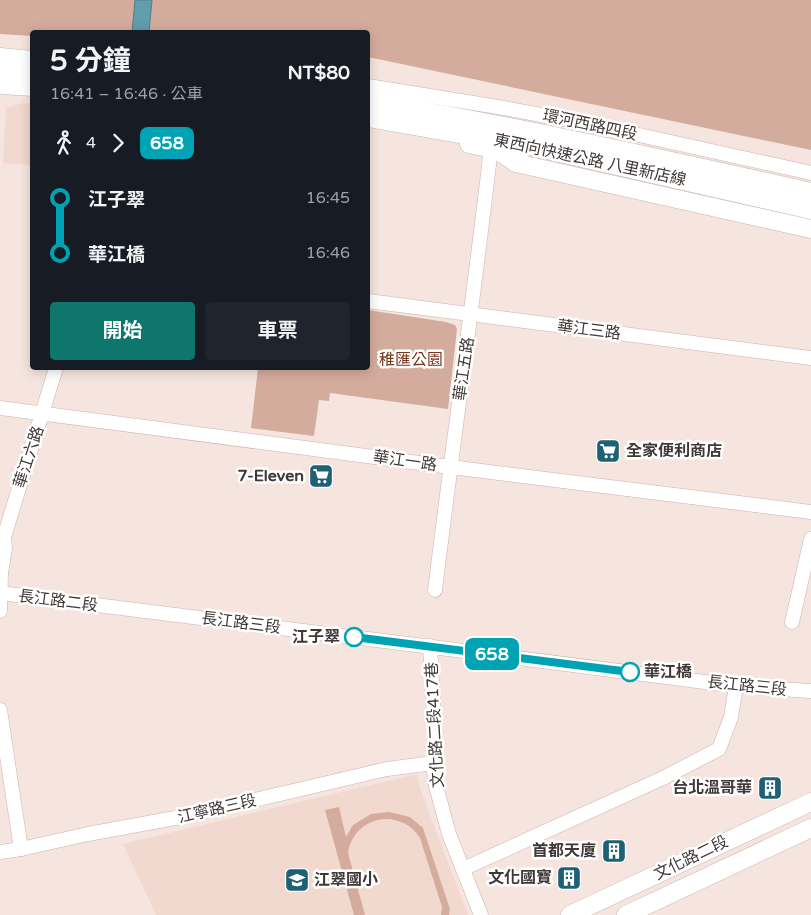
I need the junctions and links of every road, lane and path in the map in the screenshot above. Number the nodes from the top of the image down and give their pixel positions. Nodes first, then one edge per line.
1 (0, 52) edge
2 (30, 54) edge
3 (0, 58) edge
4 (30, 61) edge
5 (0, 75) edge
6 (30, 76) edge
7 (0, 84) edge
8 (370, 86) edge
9 (30, 87) edge
10 (370, 91) edge
11 (370, 102) edge
12 (370, 108) edge
13 (370, 117) edge
14 (370, 126) edge
15 (494, 149) junction
16 (811, 174) edge
17 (811, 182) edge
18 (811, 195) edge
19 (811, 210) edge
20 (811, 221) edge
21 (811, 229) edge
22 (370, 301) edge
23 (471, 315) junction
24 (811, 358) edge
25 (55, 370) edge
26 (0, 408) edge
27 (43, 414) junction
28 (450, 467) junction
29 (811, 512) edge
30 (811, 539) edge
31 (435, 590) dead end
32 (0, 593) edge
33 (117, 608) joint
34 (0, 612) edge
35 (792, 622) dead end
36 (430, 646) junction
37 (736, 686) junction
38 (789, 691) junction
39 (811, 691) edge
40 (811, 697) edge
41 (0, 710) edge
42 (433, 763) junction
43 (811, 802) edge
44 (811, 828) edge
45 (21, 850) junction
46 (0, 852) edge
47 (464, 869) junction
48 (481, 915) edge
49 (570, 915) edge
50 (626, 915) edge

1 - 2 main road
3 - 4 highway
5 - 6 highway
7 - 9 main road
8 - 16 street, 環河西路四段
10 - 17 highway
11 - 18 highway, 東西向快速公路 八里新店線
12 - 18 main road, 環河西路四段
13 - 19 highway, 東西向快速公路 八里新店線
14 - 15 main road
15 - 19 main road
15 - 20 highway
15 - 21 main road
15 - 23 street, 華江五路
22 - 23 street, 華江三路
23 - 24 street, 華江三路
23 - 28 street, 華江五路
25 - 27 street, 華江六路
26 - 27 street, 華江一路
27 - 28 street, 華江一路
27 - 32 street, 華江六路
28 - 29 street, 華江一路
28 - 31 street, 華江五路
30 - 35 street
32 - 33 street, 長江路二段
32 - 34 street, 華江六路
33 - 36 street, 長江路三段
36 - 37 street, 長江路三段
36 - 42 street, 文化路二段417巷
37 - 38 street, 長江路三段
37 - 47 street
38 - 39 street, 長江路三段
38 - 40 street
41 - 45 street
42 - 45 street, 江寧路三段
42 - 47 street, 文化路二段417巷
43 - 49 main road, 文化路二段
44 - 50 main road, 文化路二段
45 - 46 street, 江寧路三段
47 - 48 street, 文化路二段417巷

